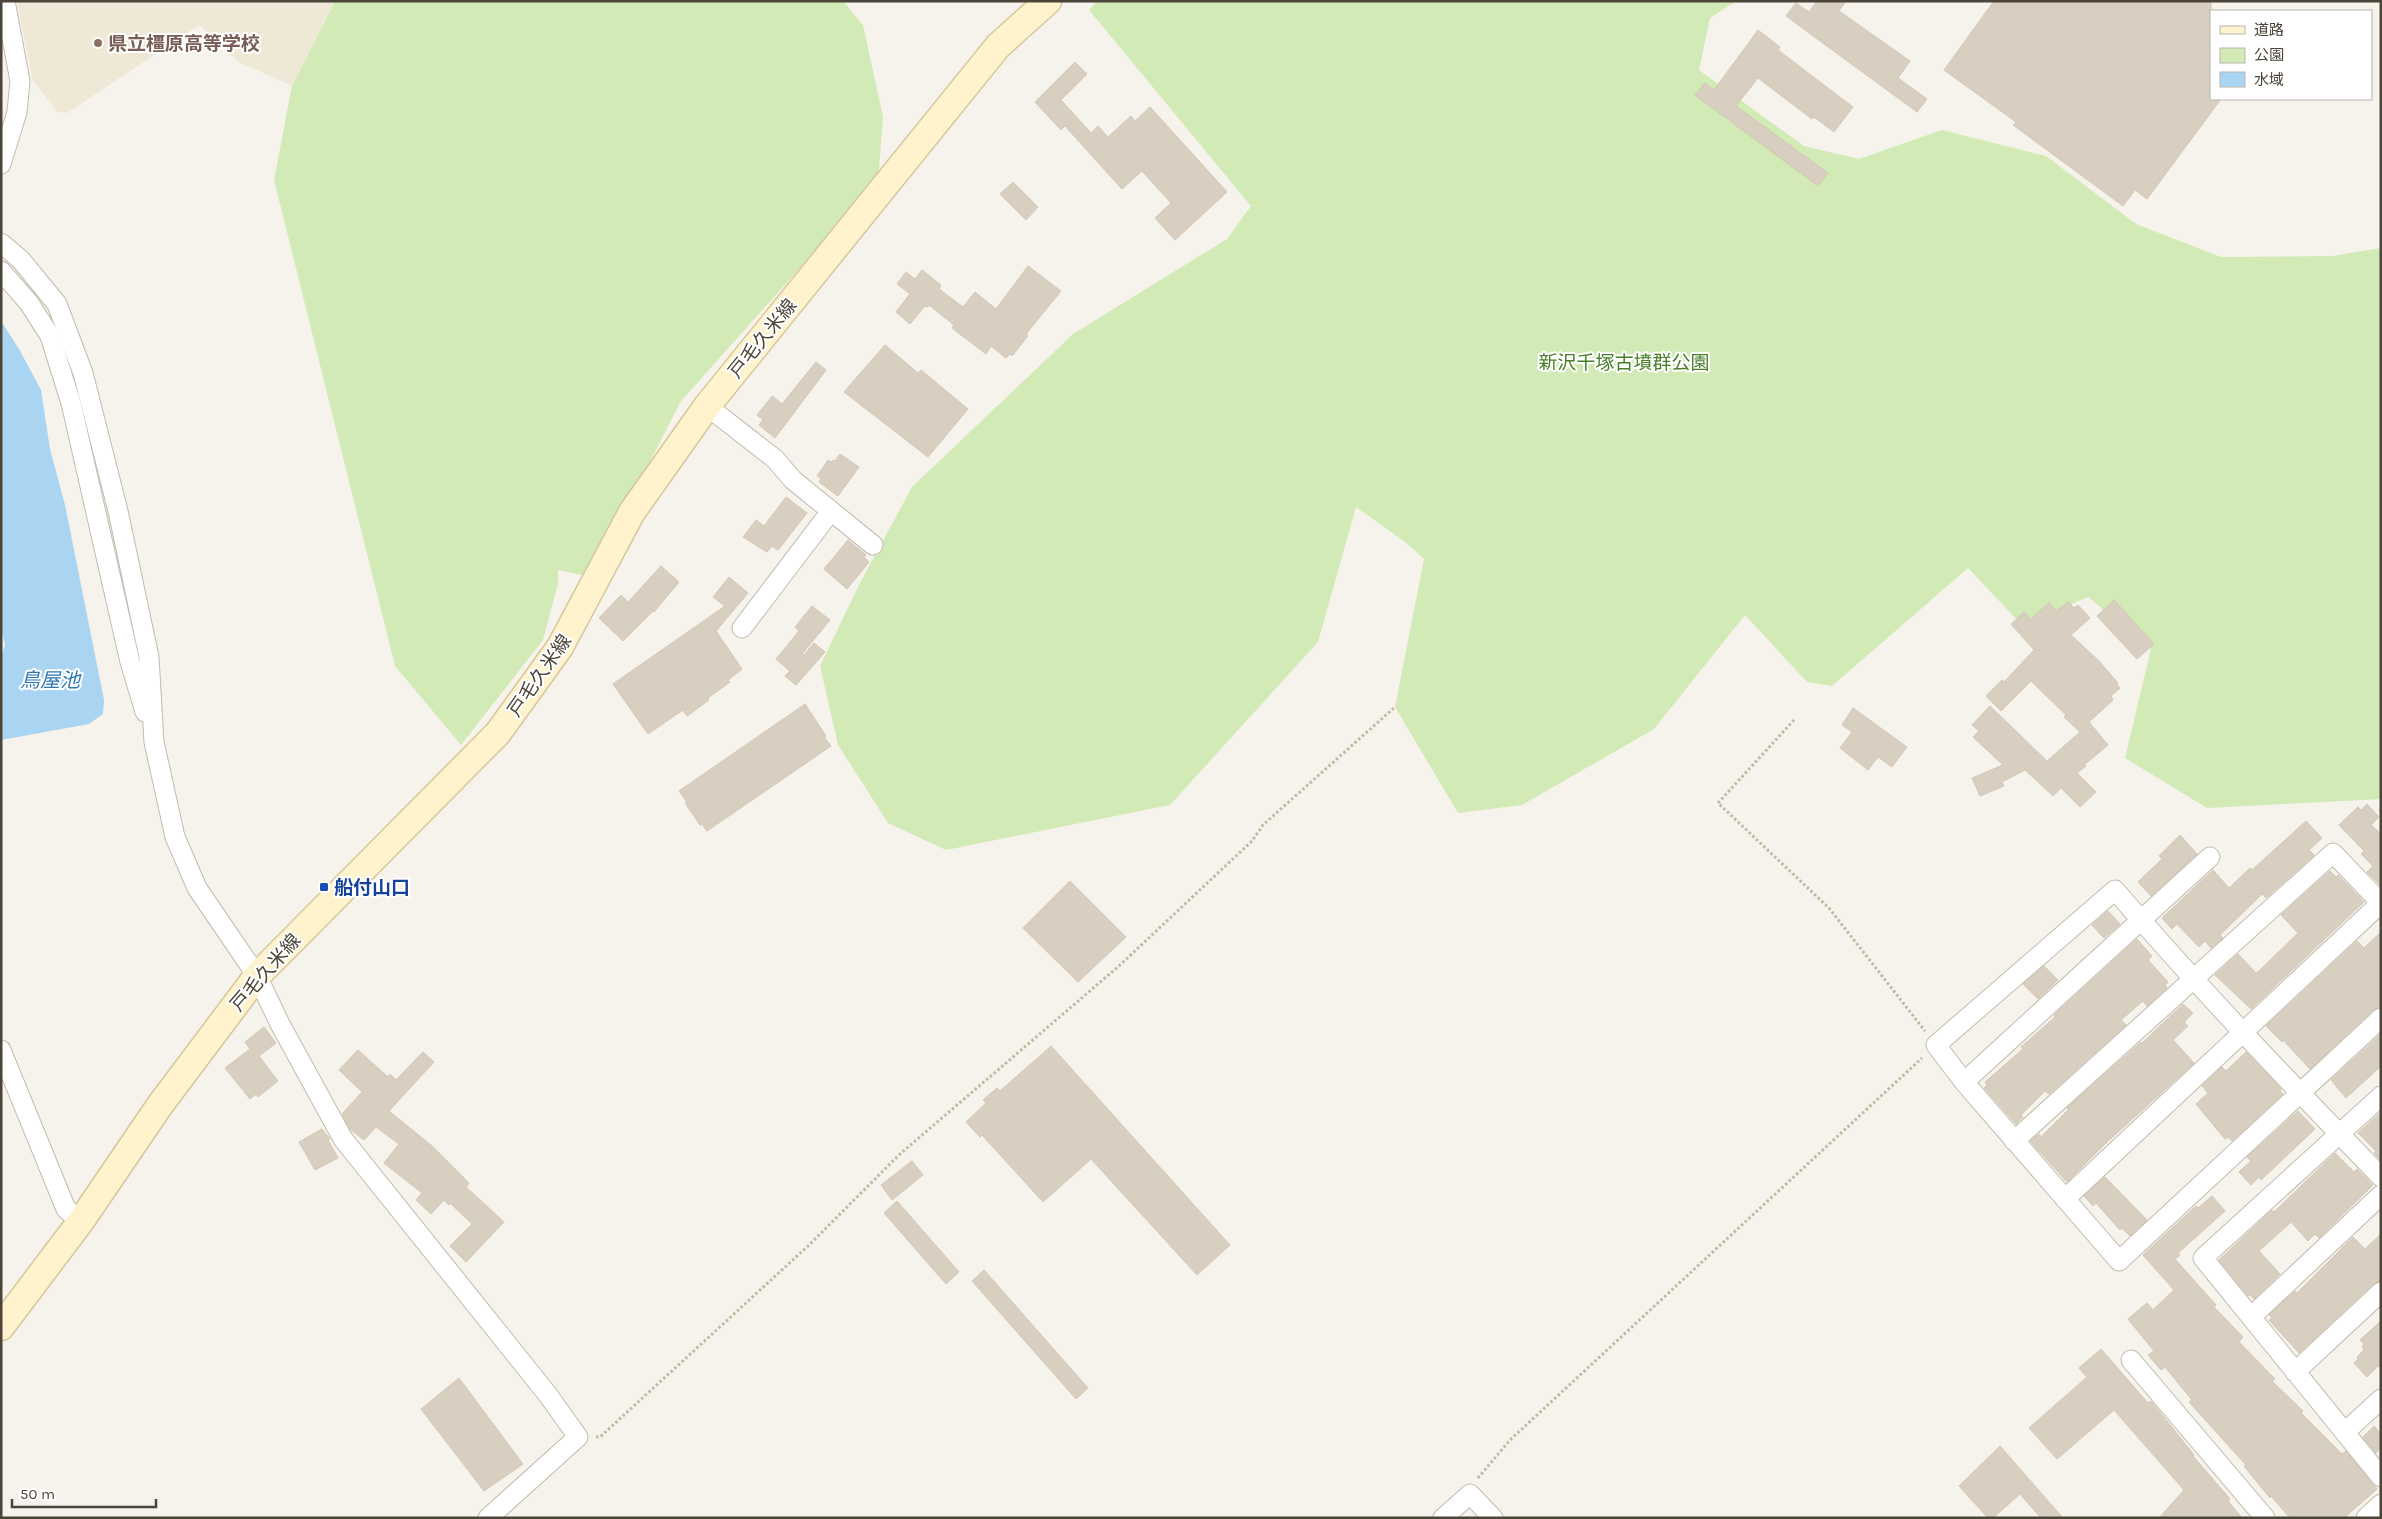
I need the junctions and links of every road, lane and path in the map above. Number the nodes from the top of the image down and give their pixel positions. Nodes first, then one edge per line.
1 (4, 1) edge
2 (1048, 1) edge
3 (1, 164) edge
4 (1, 242) edge
5 (1, 271) edge
6 (707, 406) junction
7 (831, 511) junction
8 (873, 545) dead end
9 (742, 628) dead end
10 (1395, 707) dead end
11 (1794, 720) dead end
12 (154, 742) junction
13 (2210, 857) dead end
14 (2142, 921) junction
15 (257, 976) junction
16 (2193, 980) junction
17 (2381, 1018) edge
18 (2243, 1032) junction
19 (1936, 1045) junction
20 (1, 1050) edge
21 (1964, 1082) junction
22 (2301, 1093) junction
23 (2381, 1096) edge
24 (2340, 1135) junction
25 (2014, 1141) junction
26 (2381, 1177) edge
27 (2381, 1195) edge
28 (2065, 1199) junction
29 (81, 1221) junction
30 (2381, 1292) edge
31 (2251, 1317) junction
32 (1, 1327) edge
33 (2130, 1360) dead end
34 (2295, 1372) junction
35 (2381, 1399) edge
36 (2345, 1432) junction
37 (578, 1437) junction
38 (2381, 1476) edge
39 (1470, 1494) junction
40 (2381, 1504) edge
41 (488, 1518) edge
42 (1443, 1518) edge
43 (1493, 1518) edge
44 (2265, 1518) edge
45 (2366, 1518) edge

1 - 3 street
2 - 6 main road, 戸毛久米線
4 - 12 street
5 - 12 street
6 - 7 street
6 - 15 main road, 戸毛久米線
7 - 8 street
7 - 9 street
10 - 37 path
11 - 19 path
12 - 15 street
13 - 14 street
14 - 16 street
14 - 19 street
14 - 21 street
15 - 29 main road, 戸毛久米線
15 - 37 street
16 - 18 street
16 - 18 street
16 - 25 street
17 - 22 street
18 - 22 street
18 - 28 street
19 - 21 street
19 - 39 path
20 - 29 street
21 - 25 street
22 - 24 street
22 - 28 street
23 - 24 street
24 - 26 street
24 - 31 street
25 - 28 street
27 - 31 street
29 - 32 main road, 戸毛久米線
30 - 34 street
31 - 34 street
33 - 44 street
34 - 36 street
35 - 36 street
36 - 38 street
37 - 41 street
39 - 42 street
39 - 43 street
40 - 45 street

